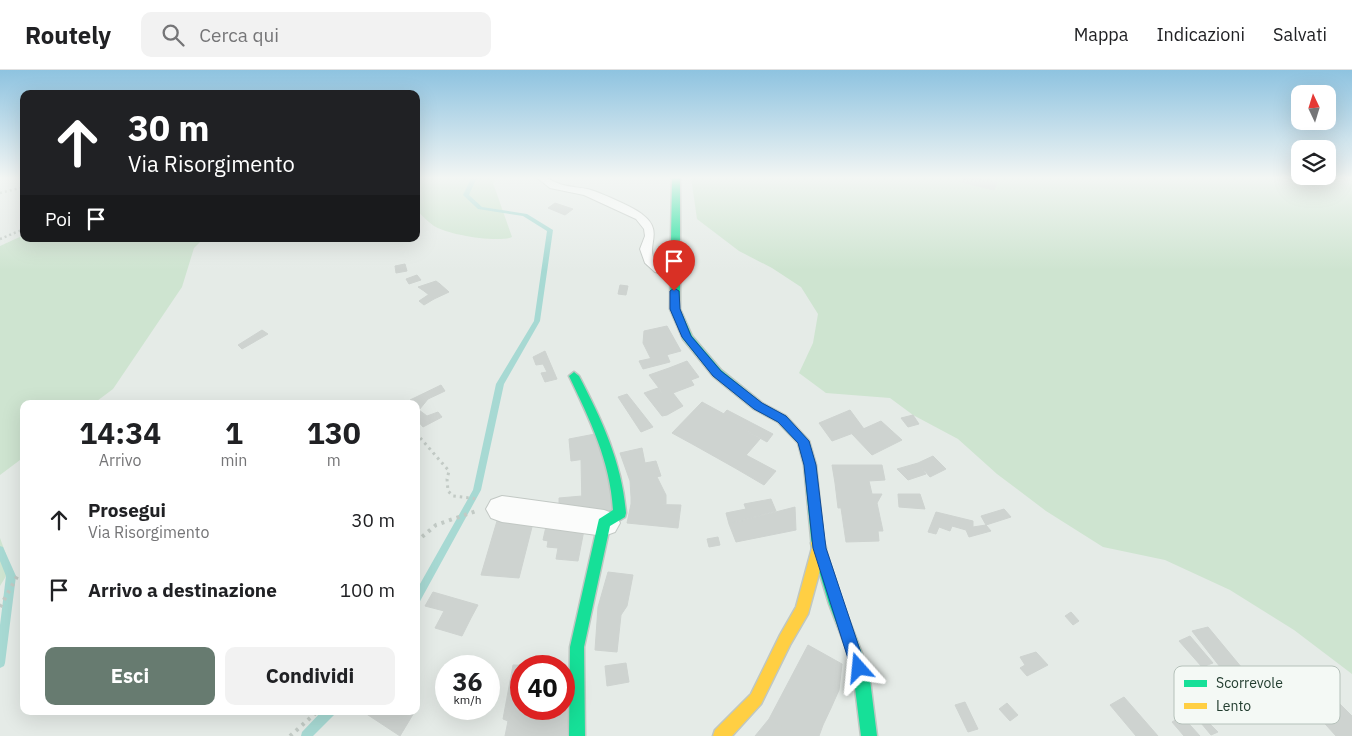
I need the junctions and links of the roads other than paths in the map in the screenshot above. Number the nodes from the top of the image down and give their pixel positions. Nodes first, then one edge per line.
1 (621, 208) edge
2 (675, 208) edge
3 (674, 273) junction
4 (574, 376) dead end
5 (490, 506) road end
6 (604, 523) junction
7 (819, 548) junction
8 (576, 736) edge
9 (721, 736) edge
10 (869, 736) edge

1 - 3 lane
2 - 3 main road
3 - 7 main road
4 - 6 main road
5 - 6 street
6 - 8 main road
7 - 9 main road
7 - 10 main road

